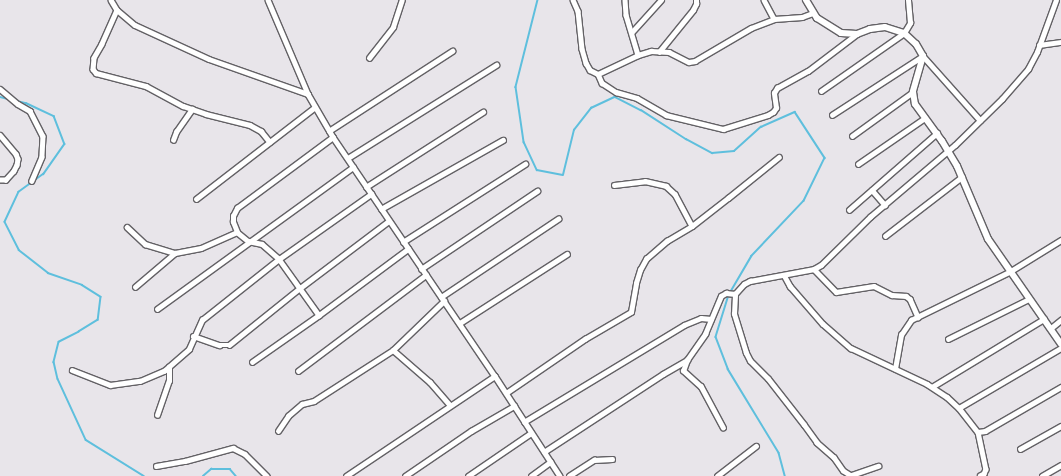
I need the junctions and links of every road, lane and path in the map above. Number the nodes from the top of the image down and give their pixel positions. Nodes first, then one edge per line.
1 (111, 0) edge
2 (268, 0) edge
3 (402, 0) edge
4 (573, 0) edge
5 (625, 0) edge
6 (661, 0) edge
7 (696, 0) edge
8 (764, 0) edge
9 (806, 0) edge
10 (908, 0) edge
11 (1056, 0) edge
12 (117, 10) junction
13 (813, 13) junction
14 (774, 19) junction
15 (632, 32) junction
16 (904, 33) junction
17 (857, 34) junction
18 (1061, 42) edge
19 (1039, 45) junction
20 (452, 51) dead end
21 (658, 52) junction
22 (638, 55) junction
23 (923, 56) junction
24 (369, 58) dead end
25 (496, 65) dead end
26 (598, 74) junction
27 (0, 89) edge
28 (821, 91) dead end
29 (913, 92) junction
30 (308, 94) junction
31 (315, 107) junction
32 (192, 109) junction
33 (483, 112) dead end
34 (832, 115) dead end
35 (925, 118) junction
36 (980, 120) junction
37 (329, 130) junction
38 (937, 133) junction
39 (0, 135) edge
40 (852, 136) dead end
41 (333, 137) junction
42 (172, 140) dead end
43 (503, 140) dead end
44 (270, 142) junction
45 (948, 151) junction
46 (779, 157) dead end
47 (348, 158) junction
48 (525, 164) dead end
49 (858, 164) dead end
50 (353, 167) junction
51 (962, 177) junction
52 (0, 180) edge
53 (32, 181) dead end
54 (614, 185) dead end
55 (366, 187) junction
56 (872, 190) junction
57 (537, 192) dead end
58 (371, 194) junction
59 (196, 199) dead end
60 (885, 205) junction
61 (381, 209) junction
62 (849, 210) dead end
63 (558, 220) dead end
64 (388, 221) junction
65 (692, 226) junction
66 (127, 227) dead end
67 (237, 232) junction
68 (885, 236) dead end
69 (1061, 240) edge
70 (248, 241) junction
71 (403, 242) junction
72 (408, 249) junction
73 (175, 253) junction
74 (567, 254) dead end
75 (279, 259) junction
76 (421, 269) junction
77 (814, 269) junction
78 (1011, 271) junction
79 (784, 275) junction
80 (426, 276) junction
81 (135, 287) dead end
82 (300, 288) junction
83 (736, 294) junction
84 (442, 299) junction
85 (1029, 299) junction
86 (157, 309) dead end
87 (319, 315) junction
88 (918, 316) junction
89 (711, 319) junction
90 (1044, 319) junction
91 (1061, 320) edge
92 (460, 323) junction
93 (1051, 328) junction
94 (193, 336) junction
95 (948, 339) dead end
96 (1061, 344) edge
97 (1061, 348) edge
98 (393, 350) junction
99 (687, 360) junction
100 (252, 362) dead end
101 (169, 367) junction
102 (72, 370) dead end
103 (895, 370) junction
104 (298, 371) dead end
105 (495, 376) junction
106 (932, 387) junction
107 (1061, 387) edge
108 (506, 393) junction
109 (450, 405) junction
110 (514, 406) junction
111 (959, 408) junction
112 (157, 415) dead end
113 (524, 422) junction
114 (1061, 426) edge
115 (723, 428) dead end
116 (278, 431) dead end
117 (978, 432) junction
118 (531, 433) junction
119 (756, 446) dead end
120 (1020, 449) dead end
121 (544, 452) junction
122 (612, 459) dead end
123 (550, 462) junction
124 (1061, 465) edge
125 (156, 466) dead end
126 (878, 466) dead end
127 (267, 476) edge
128 (346, 476) edge
129 (405, 476) edge
130 (468, 476) edge
131 (531, 476) edge
132 (560, 476) edge
133 (569, 476) edge
134 (717, 476) edge
135 (849, 476) edge
136 (980, 476) edge
137 (1042, 476) edge

1 - 12 street
2 - 30 street
3 - 24 street
4 - 26 street
5 - 15 street
6 - 15 street
7 - 21 street
8 - 14 street
9 - 13 street
10 - 16 street
11 - 19 street
12 - 30 street
12 - 32 street
13 - 14 street
13 - 17 street
14 - 21 street
15 - 22 street
16 - 17 street
16 - 23 street
16 - 28 street
17 - 26 street
18 - 19 street
19 - 36 street
20 - 37 street
21 - 22 street
22 - 26 street
23 - 29 street
23 - 34 street
23 - 36 street
25 - 47 street
27 - 53 street
29 - 35 street
29 - 40 street
30 - 31 street
31 - 37 street
31 - 44 street
32 - 42 street
32 - 44 street
33 - 55 street
35 - 38 street
35 - 49 street
36 - 45 street
37 - 41 street
38 - 45 street
38 - 56 street
39 - 52 street
41 - 47 street
41 - 67 street
43 - 61 street
44 - 59 street
45 - 51 street
45 - 60 street
46 - 65 street
47 - 50 street
48 - 71 street
50 - 55 street
50 - 70 street
51 - 68 street
51 - 78 street
54 - 65 street
55 - 58 street
56 - 60 street
56 - 62 street
57 - 76 street
58 - 61 street
58 - 75 street
60 - 77 street
61 - 64 street
63 - 84 street
64 - 71 street
64 - 82 street
65 - 108 street
66 - 73 street
67 - 70 street
67 - 73 street
69 - 78 street
70 - 75 street
70 - 86 street
71 - 72 street
72 - 76 street
72 - 87 street
73 - 81 street
74 - 92 street
75 - 82 street
75 - 94 street
76 - 80 street
77 - 79 street
77 - 88 street
78 - 85 street
78 - 88 street
79 - 83 street
79 - 103 street
80 - 84 street
80 - 104 street
82 - 87 street
82 - 94 street
83 - 89 street
83 - 135 street
84 - 92 street
84 - 98 street
85 - 90 street
85 - 95 street
87 - 100 street
88 - 103 street
89 - 99 street
89 - 113 street
90 - 93 street
90 - 106 street
91 - 93 street
92 - 105 street
93 - 96 street
94 - 101 street
97 - 111 street
98 - 109 street
98 - 116 street
99 - 115 street
99 - 121 street
101 - 102 street
101 - 112 street
103 - 106 street
105 - 108 street
105 - 109 street
106 - 111 street
107 - 117 street
108 - 110 street
109 - 128 street
110 - 113 street
110 - 129 street
111 - 117 street
113 - 118 street
114 - 120 street
117 - 136 street
118 - 121 street
118 - 130 street
119 - 134 street
121 - 123 street
122 - 133 street
123 - 131 street
123 - 132 street
124 - 137 street
125 - 127 street
126 - 135 street

